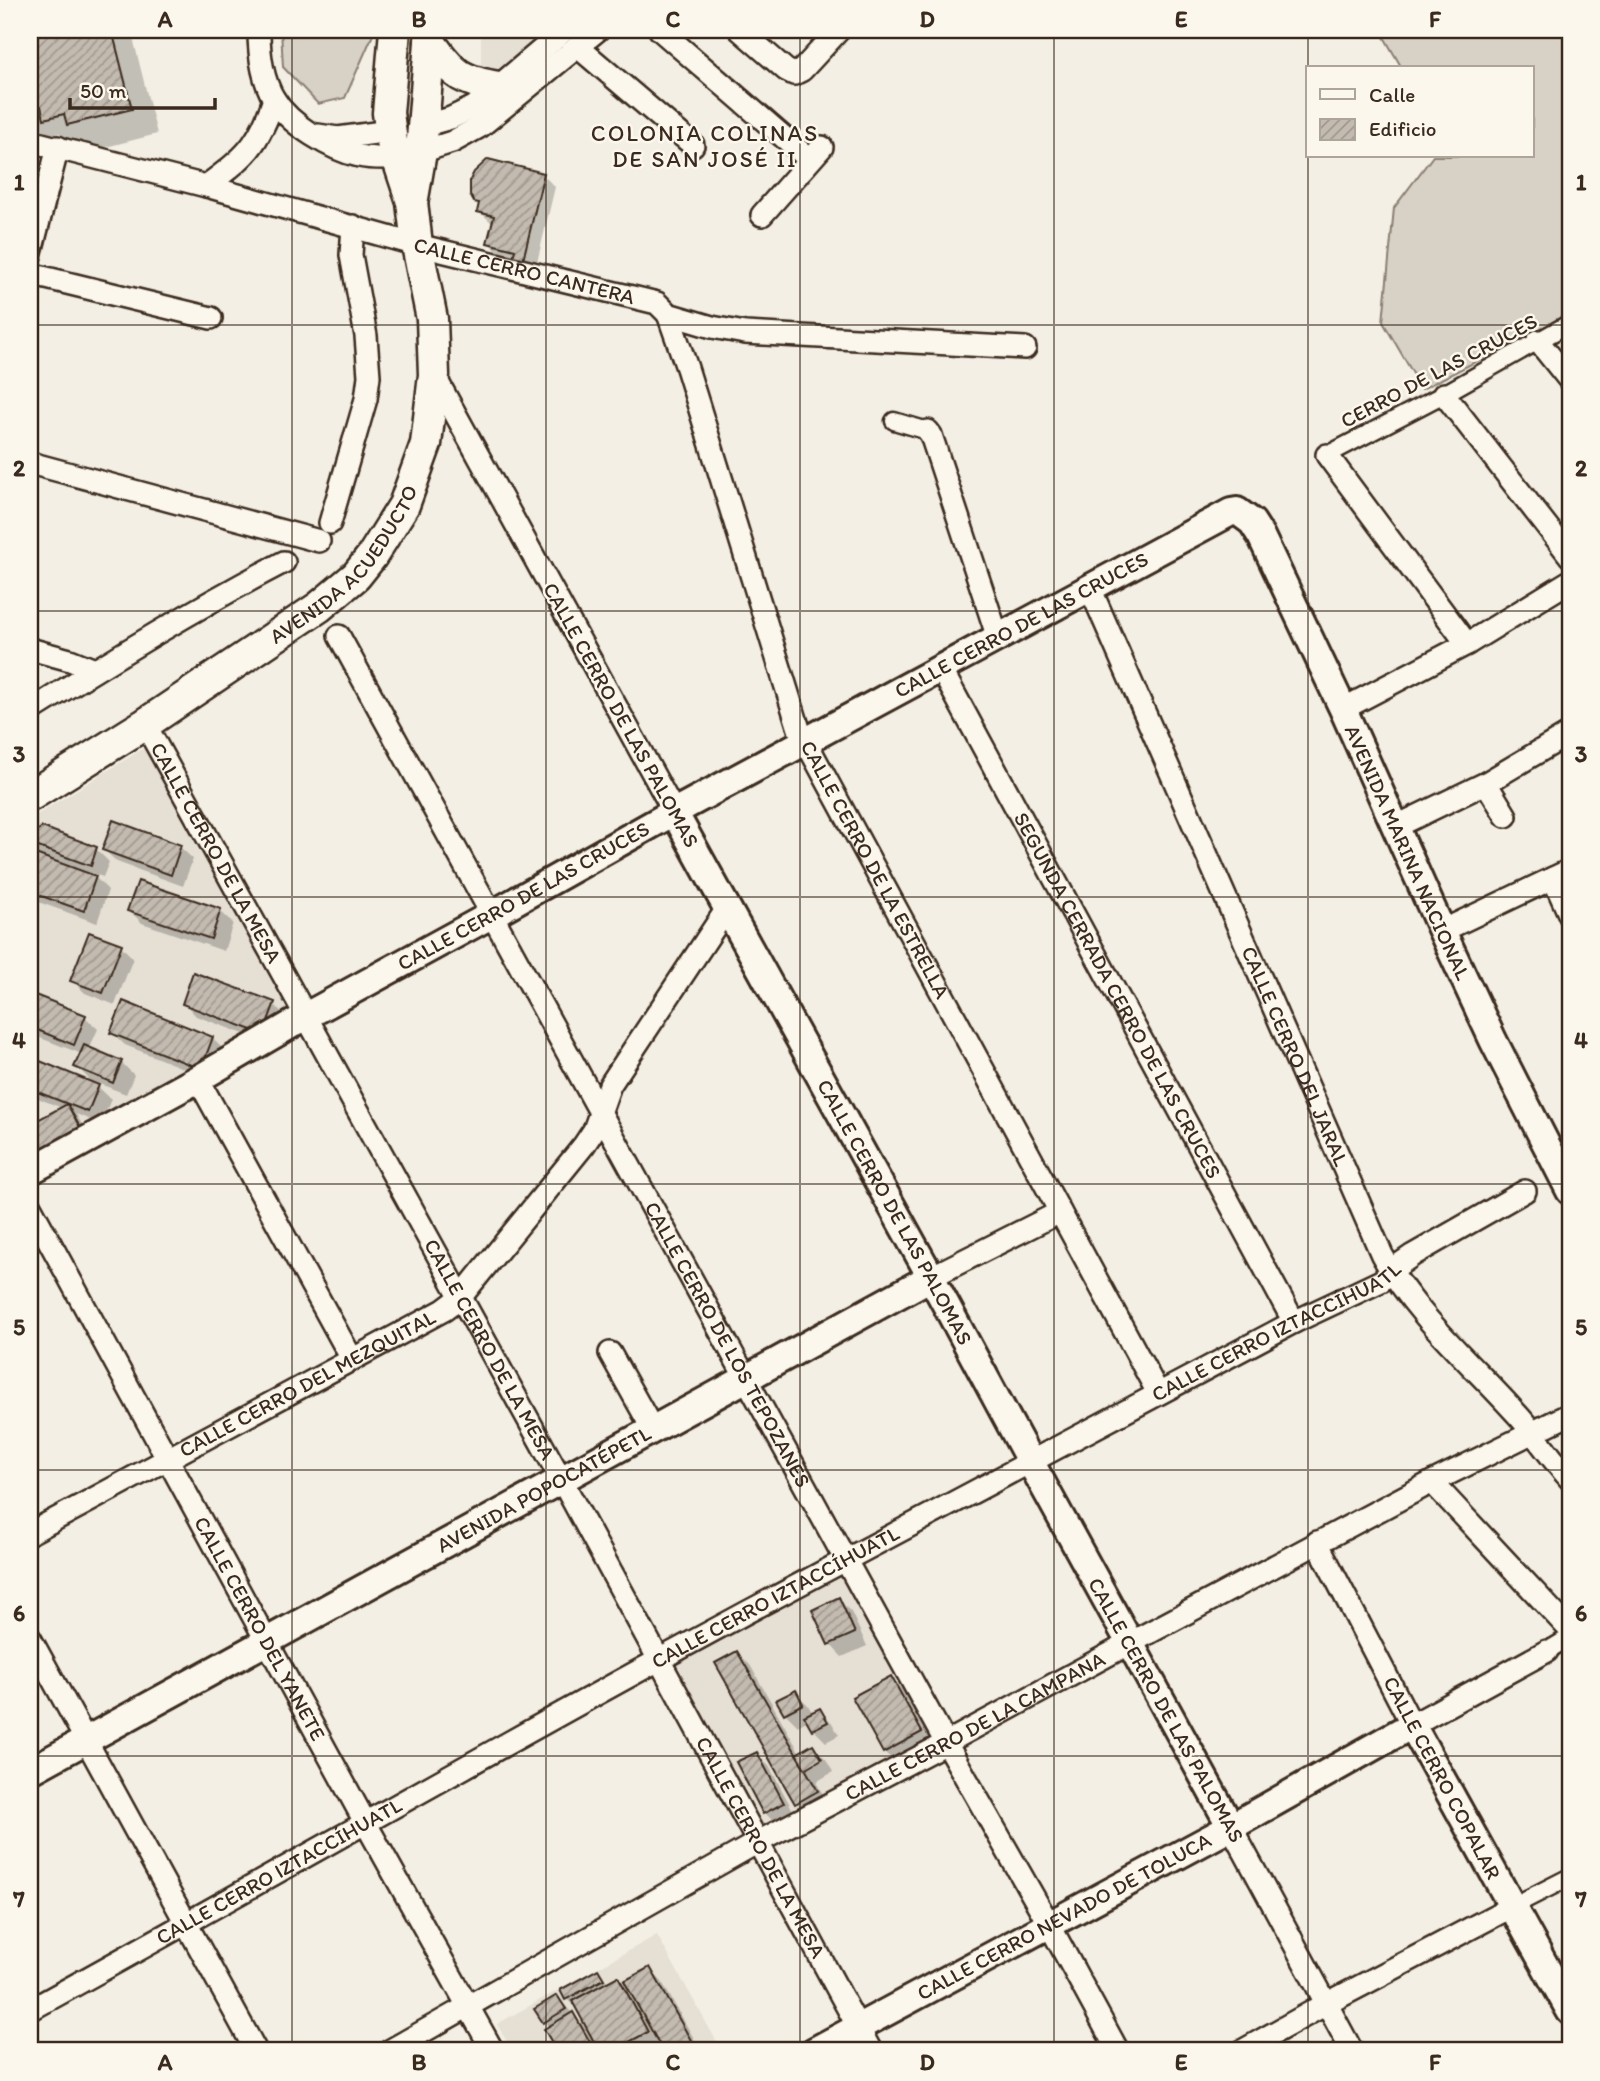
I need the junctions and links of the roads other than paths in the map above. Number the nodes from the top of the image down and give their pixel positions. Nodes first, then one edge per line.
1 (259, 30) edge
2 (395, 30) edge
3 (565, 30) edge
4 (598, 30) edge
5 (660, 30) edge
6 (740, 30) edge
7 (839, 30) edge
8 (430, 36) edge
9 (578, 47) junction
10 (499, 87) junction
11 (274, 99) junction
12 (30, 141) edge
13 (408, 142) junction
14 (693, 145) dead end
15 (58, 147) junction
16 (206, 186) junction
17 (762, 215) dead end
18 (353, 226) junction
19 (416, 245) junction
20 (30, 256) edge
21 (30, 274) edge
22 (668, 314) junction
23 (211, 318) dead end
24 (1570, 323) edge
25 (1538, 341) junction
26 (1025, 348) dead end
27 (434, 375) junction
28 (1570, 381) edge
29 (1444, 394) junction
30 (894, 421) dead end
31 (928, 431) joint
32 (1327, 455) joint
33 (30, 463) edge
34 (1244, 515) joint
35 (1570, 556) edge
36 (284, 562) dead end
37 (1570, 581) edge
38 (1090, 589) junction
39 (339, 636) dead end
40 (998, 638) junction
41 (1468, 644) junction
42 (30, 649) edge
43 (941, 669) junction
44 (95, 670) junction
45 (1343, 709) junction
46 (30, 711) edge
47 (145, 724) junction
48 (1570, 733) edge
49 (805, 741) junction
50 (1486, 783) junction
51 (30, 796) edge
52 (674, 812) junction
53 (1506, 816) dead end
54 (1395, 827) junction
55 (1561, 874) edge
56 (728, 908) junction
57 (491, 915) junction
58 (1570, 916) edge
59 (1442, 931) junction
60 (306, 1016) junction
61 (198, 1079) junction
62 (600, 1114) junction
63 (30, 1171) edge
64 (1568, 1179) edge
65 (1525, 1191) dead end
66 (30, 1206) edge
67 (1060, 1212) junction
68 (1391, 1272) junction
69 (931, 1277) junction
70 (460, 1298) junction
71 (1294, 1322) junction
72 (610, 1353) dead end
73 (352, 1359) junction
74 (746, 1377) junction
75 (1158, 1393) junction
76 (1570, 1414) edge
77 (653, 1430) junction
78 (1532, 1433) junction
79 (167, 1460) junction
80 (1030, 1461) junction
81 (561, 1479) junction
82 (1570, 1479) edge
83 (1432, 1482) junction
84 (30, 1533) edge
85 (1317, 1542) junction
86 (846, 1560) junction
87 (1570, 1630) edge
88 (1570, 1637) edge
89 (30, 1639) edge
90 (266, 1641) junction
91 (1130, 1643) junction
92 (1547, 1651) joint
93 (659, 1660) junction
94 (1412, 1725) junction
95 (86, 1741) junction
96 (946, 1743) junction
97 (30, 1771) edge
98 (365, 1822) junction
99 (1231, 1827) junction
100 (758, 1842) junction
101 (1570, 1877) edge
102 (1511, 1907) junction
103 (186, 1924) junction
104 (1050, 1926) junction
105 (1326, 2004) junction
106 (469, 2007) junction
107 (30, 2010) edge
108 (1570, 2011) edge
109 (865, 2040) edge
110 (256, 2051) edge
111 (389, 2051) edge
112 (493, 2051) edge
113 (814, 2051) edge
114 (1118, 2051) edge
115 (1242, 2051) edge
116 (1352, 2051) edge

1 - 11 street
2 - 13 main road
3 - 10 street
4 - 9 street
5 - 17 street
6 - 7 street
8 - 10 main road
8 - 13 main road
9 - 13 street
9 - 14 street
10 - 13 street
11 - 13 street
11 - 16 street
12 - 15 street, CALLE CERRO CANTERA
13 - 19 main road, AVENIDA ACUEDUCTO
15 - 16 street, CALLE CERRO CANTERA
15 - 20 street
16 - 18 street, CALLE CERRO CANTERA
18 - 19 street, CALLE CERRO CANTERA
18 - 33 street, AVENIDA ACUEDUCTO
19 - 22 street, CALLE CERRO CANTERA
19 - 27 main road, AVENIDA ACUEDUCTO
21 - 23 street
22 - 26 street, CALLE CERRO CANTERA
22 - 49 street, CALLE CERRO DE LA ESTRELLA
24 - 25 street, CERRO DE LAS CRUCES
25 - 28 street
25 - 29 street, CERRO DE LAS CRUCES
27 - 47 main road, AVENIDA ACUEDUCTO
27 - 52 street, CALLE CERRO DE LAS PALOMAS
29 - 32 street, CERRO DE LAS CRUCES
29 - 35 street
30 - 31 street
31 - 40 street
32 - 41 street
34 - 38 street, CALLE CERRO DE LAS CRUCES
34 - 45 street, AVENIDA MARINA NACIONAL
36 - 44 street, AVENIDA ACUEDUCTO
37 - 41 street
38 - 40 street, CALLE CERRO DE LAS CRUCES
38 - 68 street, CALLE CERRO DEL JARAL
39 - 57 street, CALLE CERRO DE LOS TEPOZANES
40 - 43 street, CALLE CERRO DE LAS CRUCES
41 - 45 street
42 - 44 street
43 - 49 street, CALLE CERRO DE LAS CRUCES
43 - 71 street, SEGUNDA CERRADA CERRO DE LAS CRUCES
44 - 46 street, AVENIDA ACUEDUCTO
45 - 54 street, AVENIDA MARINA NACIONAL
47 - 51 main road, AVENIDA ACUEDUCTO
47 - 60 street, CALLE CERRO DE LA MESA
48 - 50 street
49 - 52 street, CALLE CERRO DE LAS CRUCES
49 - 67 street, CALLE CERRO DE LA ESTRELLA
50 - 53 street
50 - 54 street
52 - 56 street, CALLE CERRO DE LAS PALOMAS
52 - 57 street, CALLE CERRO DE LAS CRUCES
54 - 59 street, AVENIDA MARINA NACIONAL
55 - 58 street
55 - 59 street
56 - 62 street, CALLE CERRO DEL MEZQUITAL
56 - 69 street, CALLE CERRO DE LAS PALOMAS
57 - 60 street, CALLE CERRO DE LAS CRUCES
57 - 62 street, CALLE CERRO DE LOS TEPOZANES
59 - 64 street, AVENIDA MARINA NACIONAL
60 - 61 street, CALLE CERRO DE LAS CRUCES
60 - 70 street, CALLE CERRO DE LA MESA
61 - 63 street, CALLE CERRO DE LAS CRUCES
61 - 73 street
62 - 70 street, CALLE CERRO DEL MEZQUITAL
62 - 74 street, CALLE CERRO DE LOS TEPOZANES
65 - 68 street, CALLE CERRO IZTACCÍHUATL
66 - 79 street, CALLE CERRO DEL YANETE
67 - 69 street, AVENIDA POPOCATÉPETL
67 - 75 street, CALLE CERRO DE LA ESTRELLA
68 - 71 street, CALLE CERRO IZTACCÍHUATL
68 - 78 street, CALLE CERRO DEL JARAL
69 - 74 street, AVENIDA POPOCATÉPETL
69 - 80 street, CALLE CERRO DE LAS PALOMAS
70 - 73 street, CALLE CERRO DEL MEZQUITAL
70 - 81 street, CALLE CERRO DE LA MESA
71 - 75 street, CALLE CERRO IZTACCÍHUATL
72 - 77 street
73 - 79 street, CALLE CERRO DEL MEZQUITAL
74 - 77 street, AVENIDA POPOCATÉPETL
74 - 86 street, CALLE CERRO DE LOS TEPOZANES
75 - 80 street, CALLE CERRO IZTACCÍHUATL
76 - 78 street, CALLE CERRO DE LA CAMPANA
77 - 81 street, AVENIDA POPOCATÉPETL
78 - 82 street, CALLE CERRO DEL JARAL
78 - 83 street, CALLE CERRO DE LA CAMPANA
79 - 84 street, CALLE CERRO DEL MEZQUITAL
79 - 90 street, CALLE CERRO DEL YANETE
80 - 86 street, CALLE CERRO IZTACCÍHUATL
80 - 91 street, CALLE CERRO DE LAS PALOMAS
81 - 90 street, AVENIDA POPOCATÉPETL
81 - 93 street, CALLE CERRO DE LA MESA
83 - 85 street, CALLE CERRO DE LA CAMPANA
83 - 87 street
85 - 91 street, CALLE CERRO DE LA CAMPANA
85 - 94 street, CALLE CERRO COPALAR
86 - 93 street, CALLE CERRO IZTACCÍHUATL
86 - 96 street, CALLE CERRO DE LOS TEPOZANES
88 - 92 street, CALLE CERRO NEVADO DE TOLUCA
89 - 95 street
90 - 95 street, AVENIDA POPOCATÉPETL
90 - 98 street, CALLE CERRO DEL YANETE
91 - 96 street, CALLE CERRO DE LA CAMPANA
91 - 99 street, CALLE CERRO DE LAS PALOMAS
92 - 94 street, CALLE CERRO NEVADO DE TOLUCA
93 - 98 street, CALLE CERRO IZTACCÍHUATL
93 - 100 street, CALLE CERRO DE LA MESA
94 - 99 street, CALLE CERRO NEVADO DE TOLUCA
94 - 102 street, CALLE CERRO COPALAR
95 - 97 street, AVENIDA POPOCATÉPETL
95 - 103 street
96 - 100 street, CALLE CERRO DE LA CAMPANA
96 - 104 street, CALLE CERRO DE LOS TEPOZANES
98 - 103 street, CALLE CERRO IZTACCÍHUATL
98 - 106 street, CALLE CERRO DEL YANETE
99 - 104 street, CALLE CERRO NEVADO DE TOLUCA
99 - 105 street, CALLE CERRO DE LAS PALOMAS
100 - 106 street, CALLE CERRO DE LA CAMPANA
100 - 109 street, CALLE CERRO DE LA MESA
101 - 102 street
102 - 105 street
102 - 108 street, CALLE CERRO COPALAR
103 - 107 street, CALLE CERRO IZTACCÍHUATL
103 - 110 street
104 - 109 street, CALLE CERRO NEVADO DE TOLUCA
104 - 114 street, CALLE CERRO DE LOS TEPOZANES
105 - 115 street
105 - 116 street, CALLE CERRO DE LAS PALOMAS
106 - 111 street, CALLE CERRO DE LA CAMPANA
106 - 112 street, CALLE CERRO DEL YANETE
109 - 113 street, CALLE CERRO NEVADO DE TOLUCA

